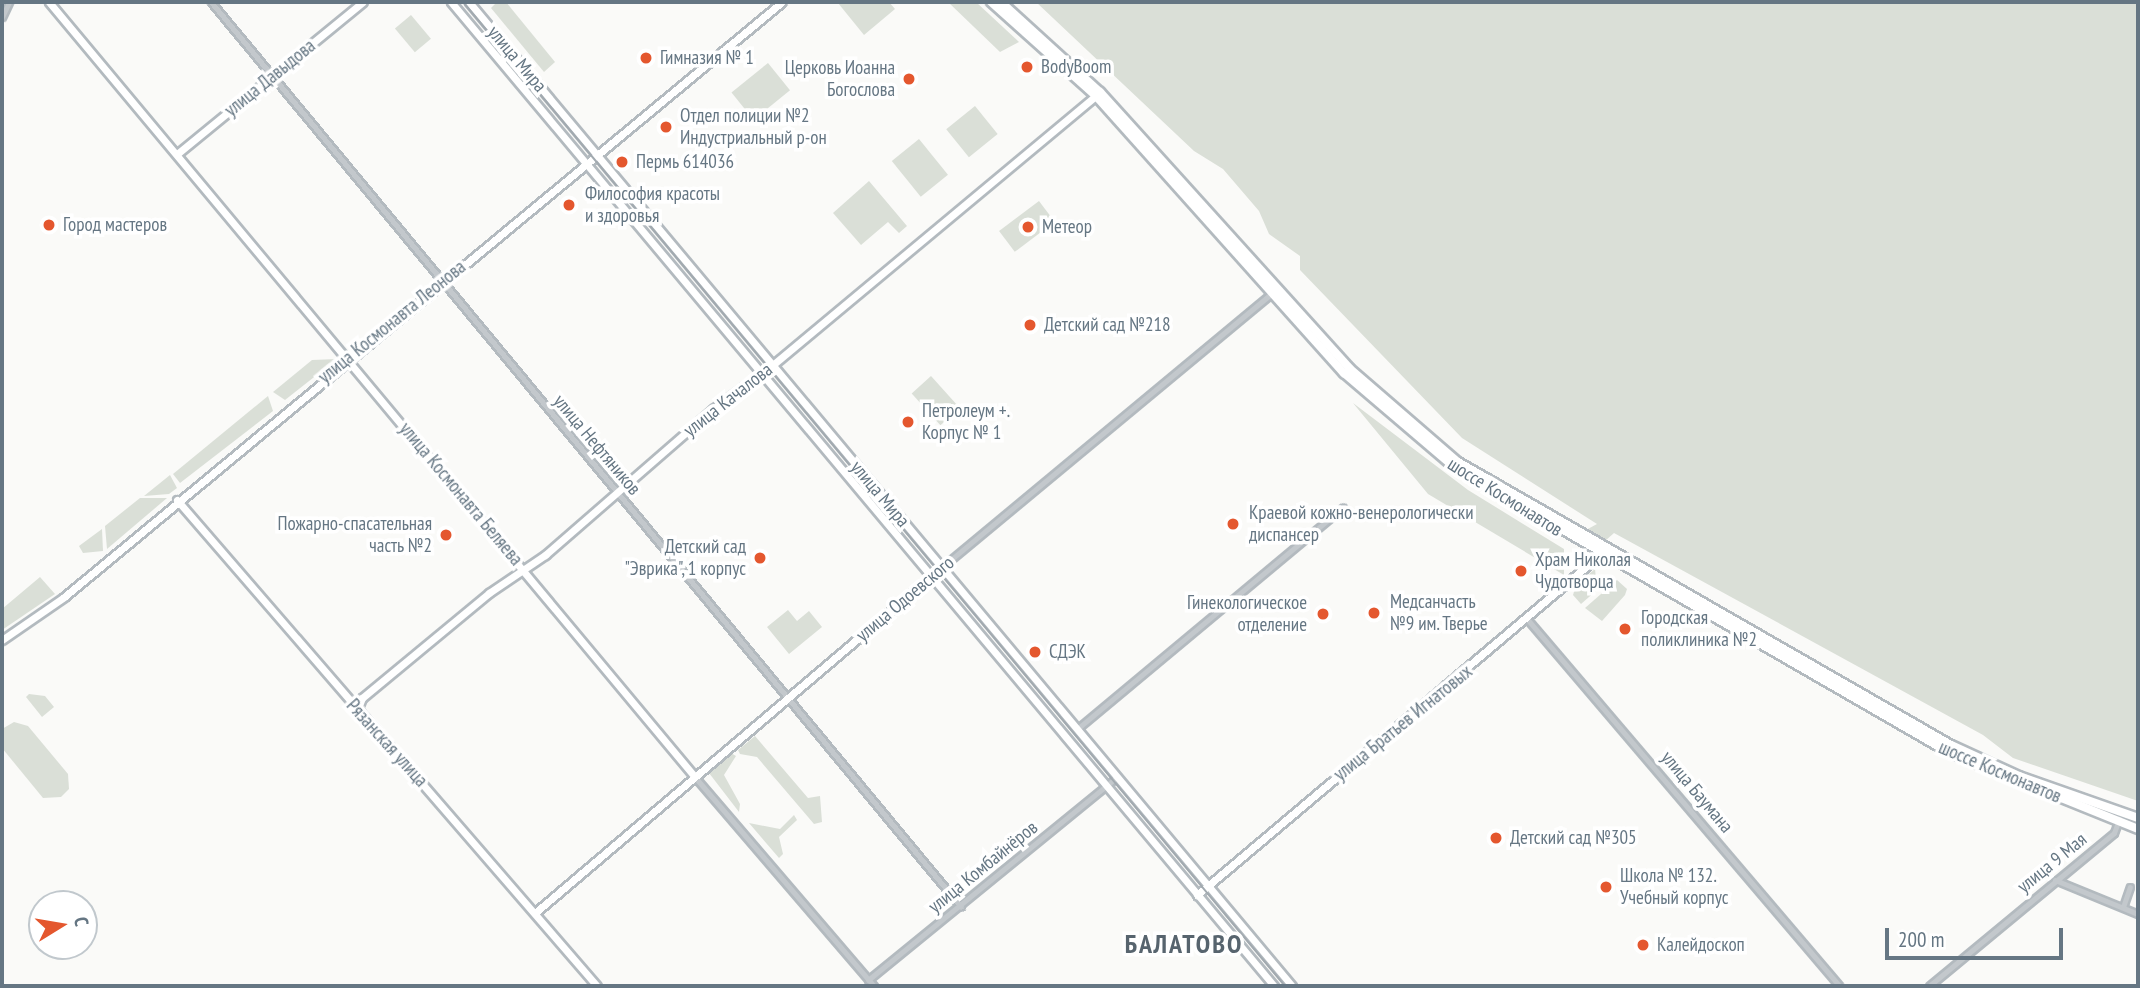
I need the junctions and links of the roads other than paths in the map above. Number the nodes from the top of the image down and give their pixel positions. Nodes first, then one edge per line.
1 (9, 2) edge
2 (49, 2) edge
3 (211, 2) edge
4 (363, 2) edge
5 (451, 2) edge
6 (469, 2) edge
7 (782, 2) edge
8 (991, 2) edge
9 (1001, 2) edge
10 (2, 17) edge
11 (273, 75) junction
12 (1098, 94) junction
13 (177, 154) junction
14 (597, 155) junction
15 (586, 163) junction
16 (442, 282) junction
17 (1273, 291) junction
18 (349, 358) junction
19 (773, 365) junction
20 (762, 374) junction
21 (618, 493) junction
22 (177, 500) junction
23 (1343, 507) dead end
24 (1604, 552) junction
25 (942, 567) junction
26 (524, 569) junction
27 (931, 576) junction
28 (1528, 620) junction
29 (2, 640) edge
30 (785, 697) junction
31 (358, 708) junction
32 (1077, 729) junction
33 (694, 776) junction
34 (1117, 777) junction
35 (1107, 787) junction
36 (2120, 817) junction
37 (2138, 818) edge
38 (2138, 829) edge
39 (2055, 880) junction
40 (1208, 886) junction
41 (2130, 887) dead end
42 (1197, 895) junction
43 (961, 907) junction
44 (2123, 907) junction
45 (536, 912) junction
46 (2138, 914) edge
47 (868, 980) junction
48 (597, 986) edge
49 (874, 986) edge
50 (1274, 986) edge
51 (1292, 986) edge
52 (1839, 986) edge
53 (1928, 986) edge

1 - 10 street
2 - 13 main road, улица Космонавта Беляева
3 - 11 street, улица Нефтяников
4 - 11 main road, улица Давыдова
5 - 15 main road, улица Мира
6 - 14 main road, улица Мира
7 - 14 main road, улица Космонавта Леонова
8 - 12 main road, шоссе Космонавтов
9 - 12 main road, шоссе Космонавтов
11 - 13 main road, улица Давыдова
11 - 16 street, улица Нефтяников
12 - 17 main road, шоссе Космонавтов
12 - 19 main road, улица Качалова
13 - 18 main road, улица Космонавта Беляева
14 - 15 main road, улица Космонавта Леонова
14 - 19 main road, улица Мира
15 - 16 main road, улица Космонавта Леонова
15 - 20 main road, улица Мира
16 - 18 main road, улица Космонавта Леонова
16 - 21 street, улица Нефтяников
17 - 24 main road, шоссе Космонавтов
17 - 25 street, улица Одоевского
18 - 22 main road, улица Космонавта Леонова
18 - 26 main road, улица Космонавта Беляева
19 - 20 main road, улица Качалова
19 - 25 main road, улица Мира
20 - 21 main road, улица Качалова
20 - 27 main road, улица Мира
21 - 26 main road, улица Качалова
21 - 30 street, улица Нефтяников
22 - 29 main road, улица Космонавта Леонова
22 - 31 main road, Рязанская улица
23 - 32 street
24 - 28 main road, улица Братьев Игнатовых
24 - 36 main road, шоссе Космонавтов
25 - 27 main road, улица Одоевского
25 - 32 main road, улица Мира
26 - 31 main road, улица Качалова
26 - 33 main road, улица Космонавта Беляева
27 - 30 main road, улица Одоевского
27 - 35 main road, улица Мира
28 - 40 main road, улица Братьев Игнатовых
28 - 52 street, улица Баумана
30 - 33 main road, улица Одоевского
30 - 43 street, улица Нефтяников
31 - 45 main road, Рязанская улица
32 - 34 main road, улица Мира
33 - 45 main road, улица Одоевского
33 - 47 street, улица Космонавта Беляева
34 - 35 street, улица Комбайнёров
34 - 40 main road, улица Мира
35 - 42 main road, улица Мира
35 - 43 street, улица Комбайнёров
36 - 37 main road, шоссе Космонавтов
36 - 38 main road, шоссе Космонавтов
36 - 39 street, улица 9 Мая
39 - 44 street
39 - 53 street, улица 9 Мая
40 - 42 main road, улица Братьев Игнатовых
40 - 51 main road, улица Мира
41 - 44 street
42 - 50 main road, улица Мира
43 - 47 street, улица Комбайнёров
44 - 46 street
45 - 48 main road, Рязанская улица
47 - 49 street, улица Космонавта Беляева

